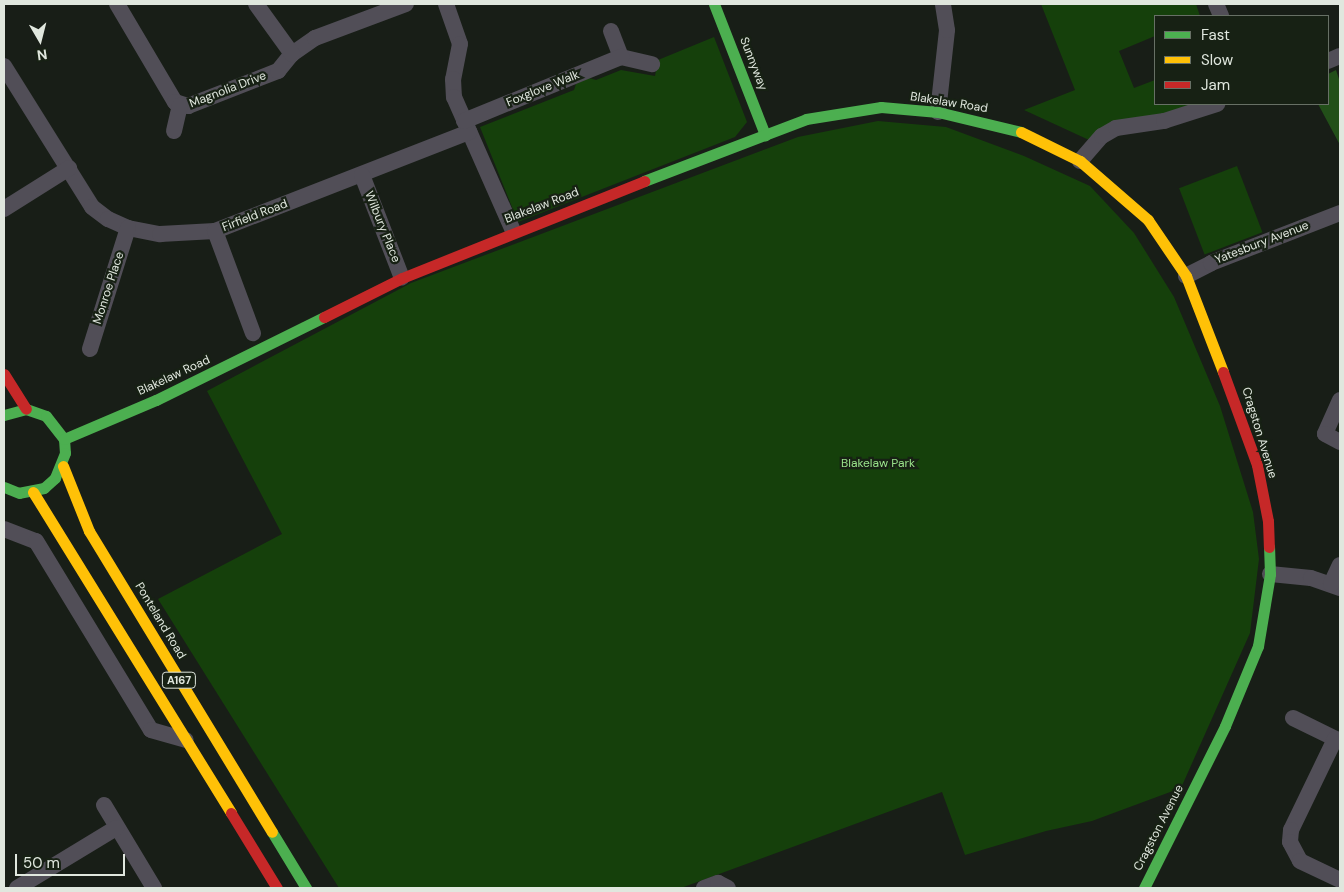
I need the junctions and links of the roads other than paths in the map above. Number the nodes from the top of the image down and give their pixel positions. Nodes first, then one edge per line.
1 (117, 4) edge
2 (256, 4) edge
3 (446, 4) edge
4 (714, 4) edge
5 (943, 4) edge
6 (398, 5) edge
7 (611, 31) dead end
8 (292, 54) junction
9 (622, 57) junction
10 (652, 64) dead end
11 (4, 66) edge
12 (1213, 105) edge
13 (180, 106) junction
14 (938, 112) junction
15 (466, 127) junction
16 (174, 131) dead end
17 (765, 135) junction
18 (1053, 145) joint
19 (1080, 161) junction
20 (69, 168) junction
21 (362, 176) junction
22 (4, 209) edge
23 (1340, 213) edge
24 (128, 228) junction
25 (215, 231) junction
26 (513, 231) junction
27 (1186, 276) junction
28 (402, 278) junction
29 (253, 333) dead end
30 (90, 349) dead end
31 (4, 374) edge
32 (1340, 400) edge
33 (26, 409) junction
34 (4, 415) edge
35 (64, 439) junction
36 (1340, 442) edge
37 (63, 466) junction
38 (4, 487) edge
39 (33, 492) junction
40 (4, 529) edge
41 (1340, 565) edge
42 (1270, 574) junction
43 (1336, 586) edge
44 (1293, 718) dead end
45 (186, 740) junction
46 (1338, 740) edge
47 (104, 805) dead end
48 (116, 828) junction
49 (1337, 882) edge
50 (728, 887) edge
51 (17, 888) edge
52 (154, 888) edge
53 (277, 888) edge
54 (306, 888) edge
55 (704, 888) edge
56 (1144, 888) edge

1 - 13 street, Magnolia Drive
2 - 8 street
3 - 15 street
4 - 17 main road, Sunnyway
5 - 14 street
6 - 8 street, Magnolia Drive
7 - 9 street
8 - 13 street, Magnolia Drive
9 - 10 street
9 - 15 street, Foxglove Walk
11 - 20 street, Firfield Road
12 - 19 street
13 - 16 street, Magnolia Drive
14 - 17 main road, Blakelaw Road
14 - 18 main road, Blakelaw Road
15 - 21 street, Firfield Road
15 - 26 street
17 - 26 main road, Blakelaw Road
18 - 19 main road, Cragston Avenue
19 - 27 main road, Cragston Avenue
20 - 22 street
20 - 24 street, Firfield Road
21 - 25 street, Firfield Road
21 - 28 street, Wilbury Place
23 - 27 street, Yatesbury Avenue
24 - 25 street, Firfield Road
24 - 30 street, Monroe Place
25 - 29 street
26 - 28 main road, Blakelaw Road
27 - 42 main road, Cragston Avenue
28 - 35 main road, Blakelaw Road
31 - 33 main road
32 - 36 street
33 - 34 main road
33 - 35 main road
35 - 37 main road, Ponteland Road / A167
37 - 39 main road
37 - 54 main road, Ponteland Road / A167
38 - 39 main road
39 - 45 main road, A167
40 - 45 street
41 - 43 street
42 - 43 street
42 - 56 main road, Cragston Avenue
44 - 46 street
45 - 53 main road, A167
46 - 49 street
47 - 48 street
48 - 51 street
48 - 52 street
50 - 55 street

